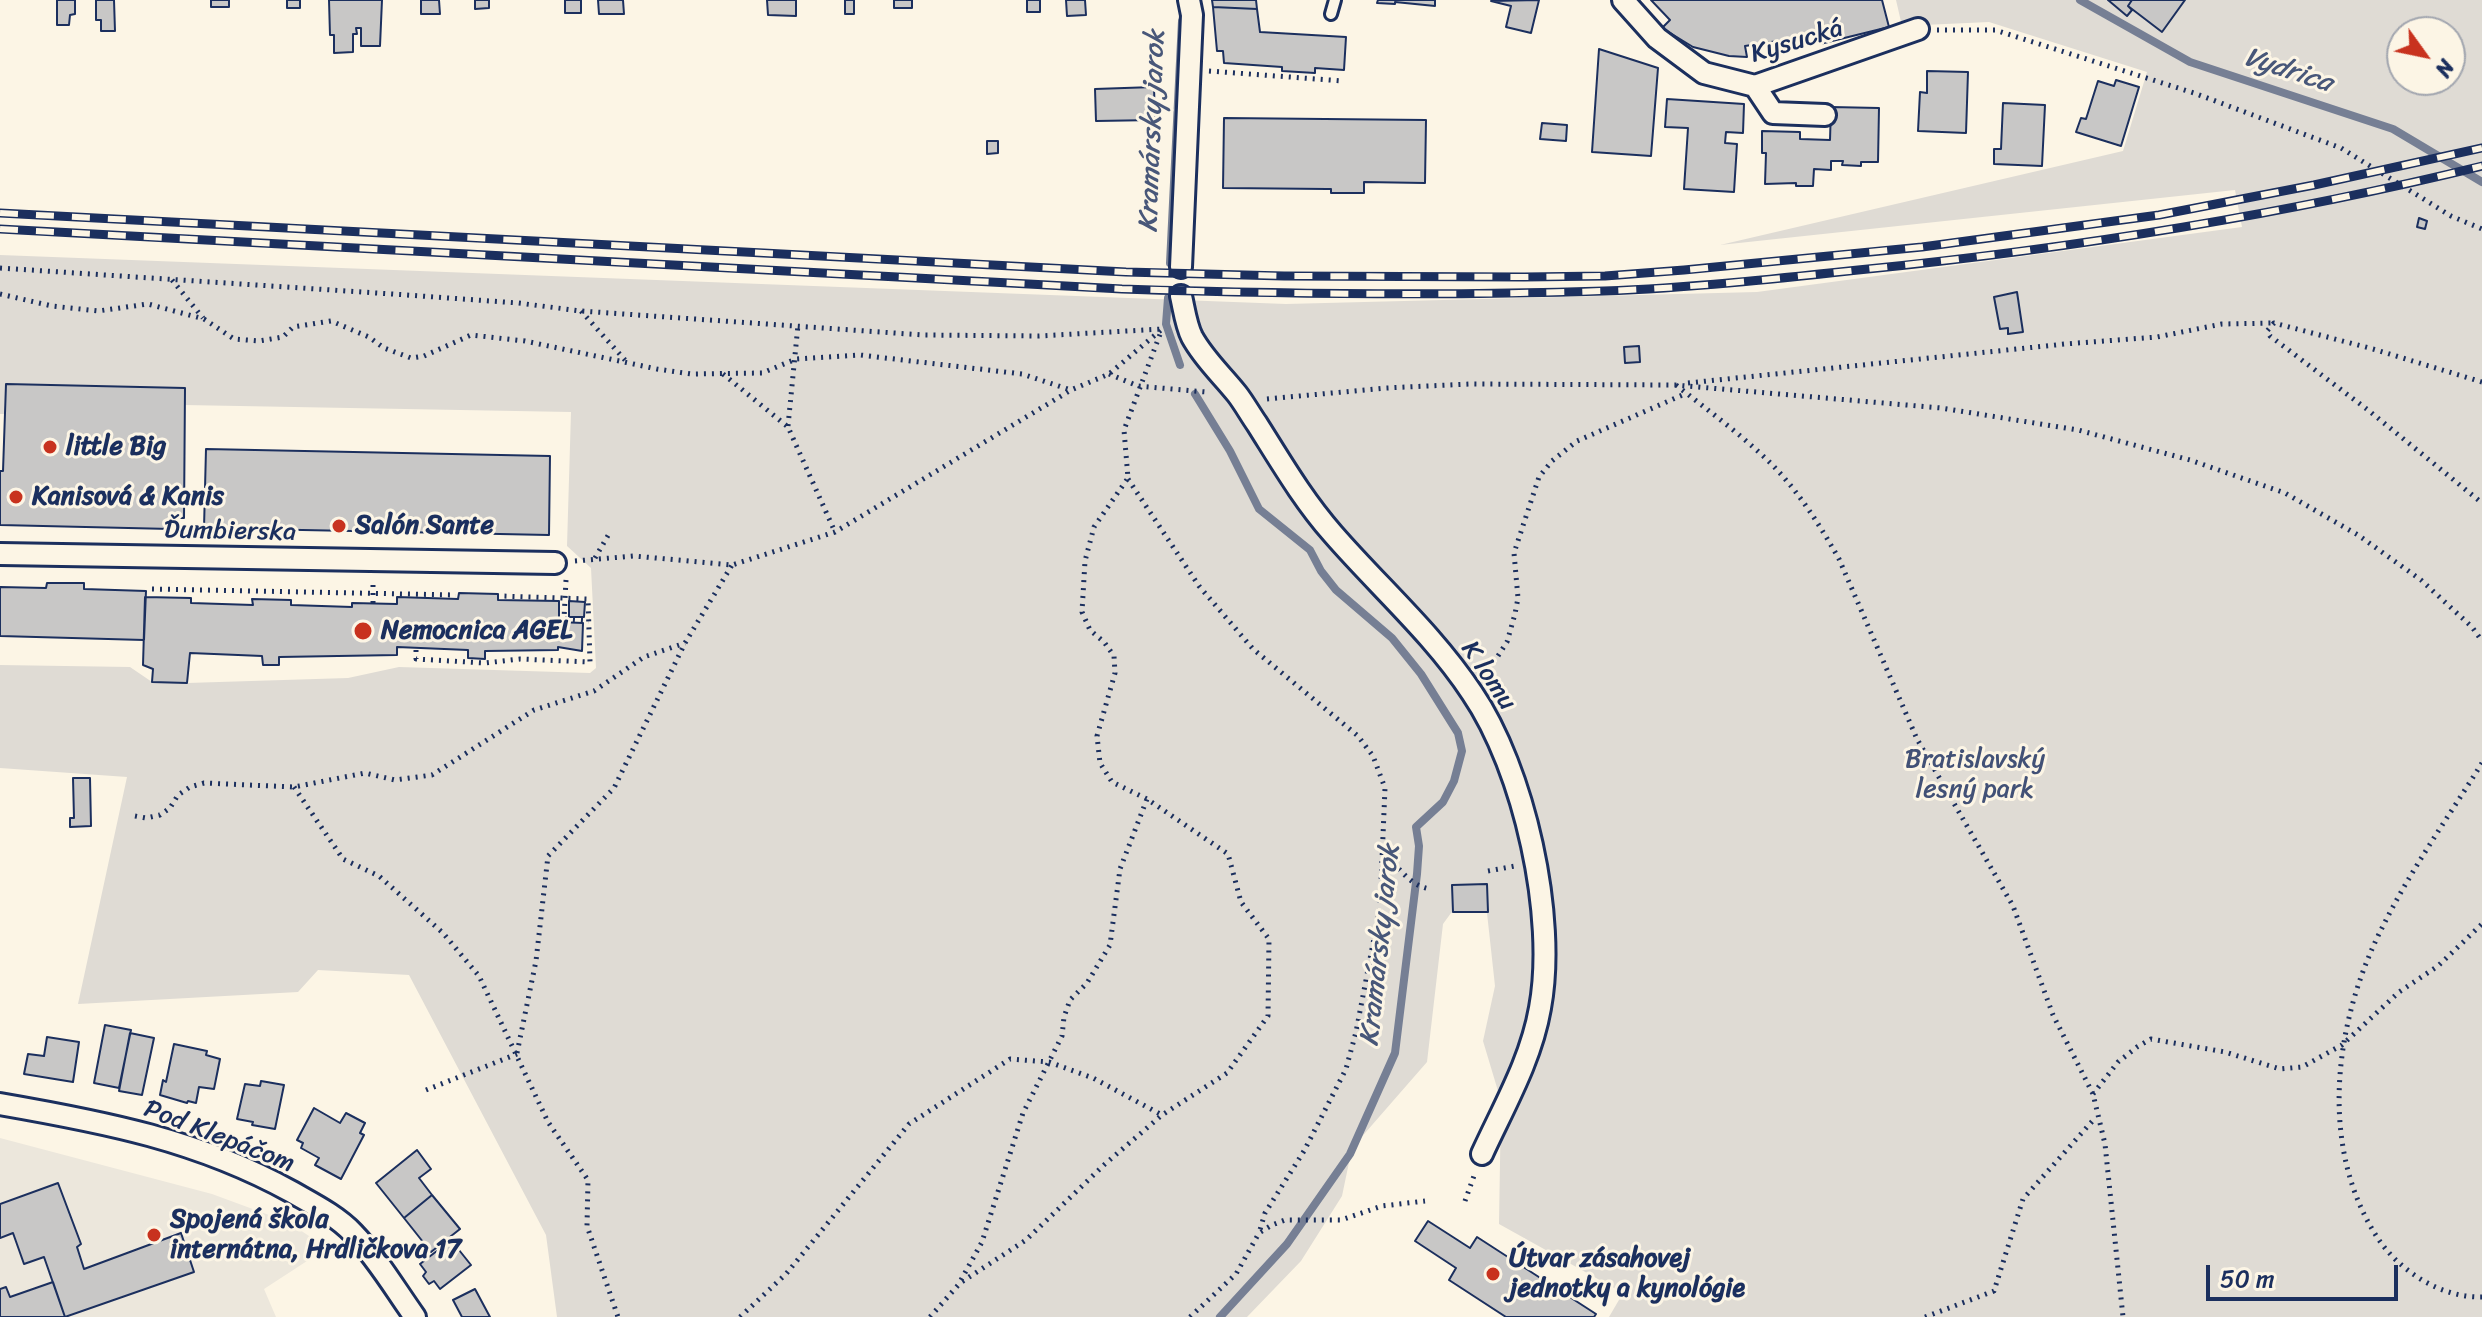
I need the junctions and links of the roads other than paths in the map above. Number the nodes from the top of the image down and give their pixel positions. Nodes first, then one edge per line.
1 (1189, 0) edge
2 (1335, 0) edge
3 (1623, 0) edge
4 (1331, 14) dead end
5 (1918, 29) road end
6 (1755, 86) junction
7 (1825, 115) dead end
8 (1181, 267) dead end
9 (1181, 296) dead end
10 (0, 554) edge
11 (555, 563) road end
12 (0, 1104) edge
13 (1482, 1154) dead end
14 (415, 1317) edge

1 - 8 street
2 - 4 lane
3 - 6 street, Kysucká
5 - 6 street, Kysucká
6 - 7 street
9 - 13 street, K lomu
10 - 11 street, Ďumbierska
12 - 14 street, Pod Klepáčom

